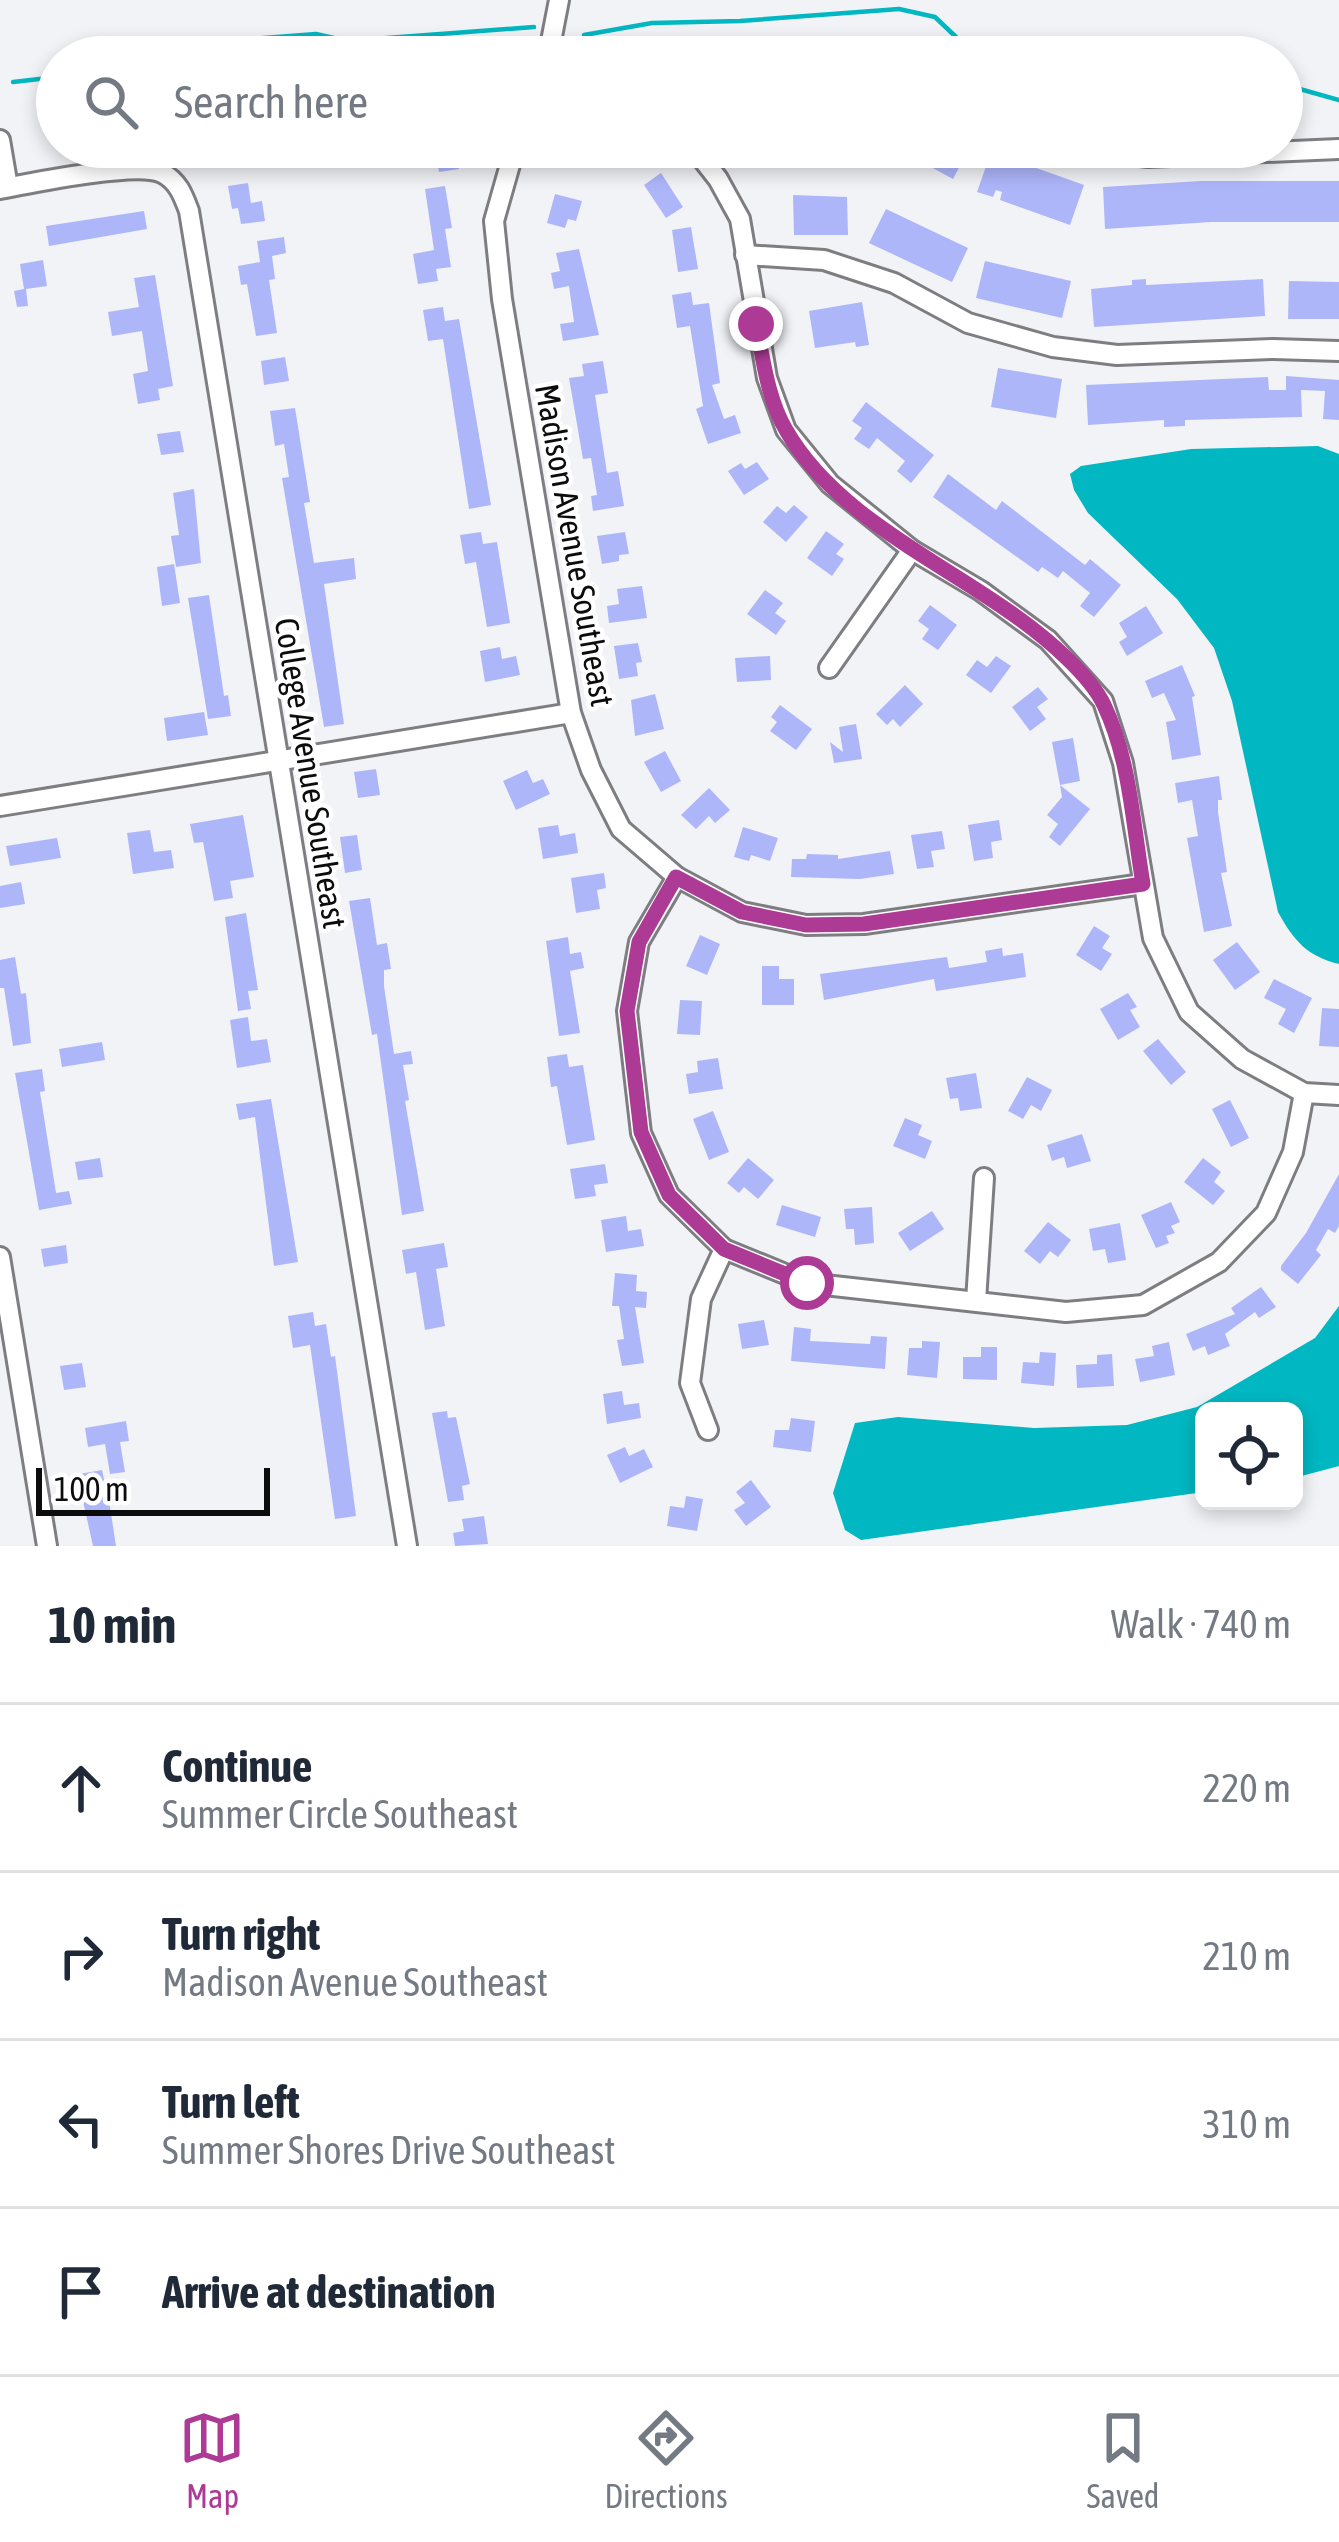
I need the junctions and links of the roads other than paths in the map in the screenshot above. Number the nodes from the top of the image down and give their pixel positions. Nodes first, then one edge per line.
1 (559, 0) edge
2 (552, 36) edge
3 (0, 140) edge
4 (1339, 149) edge
5 (1303, 151) edge
6 (509, 168) edge
7 (709, 168) edge
8 (4, 188) edge
9 (745, 255) junction
10 (1339, 351) edge
11 (912, 550) junction
12 (829, 668) dead end
13 (571, 713) junction
14 (279, 759) junction
15 (0, 806) edge
16 (676, 877) junction
17 (1143, 884) junction
18 (1304, 1093) junction
19 (1339, 1095) edge
20 (984, 1178) dead end
21 (724, 1249) junction
22 (0, 1257) edge
23 (976, 1301) junction
24 (708, 1430) dead end
25 (47, 1546) edge
26 (407, 1546) edge

1 - 2 street
3 - 8 street
4 - 5 street
6 - 13 street, Madison Avenue Southeast
7 - 9 street
8 - 14 street, College Avenue Southeast
9 - 10 street
9 - 11 street
11 - 12 street
11 - 17 street
13 - 14 street
13 - 16 street, Madison Avenue Southeast
14 - 15 street
14 - 26 street, College Avenue Southeast
16 - 17 street, Madison Avenue Southeast
16 - 21 street
17 - 18 street
18 - 19 street
18 - 23 street
20 - 23 street
21 - 23 street
21 - 24 street
22 - 25 street

